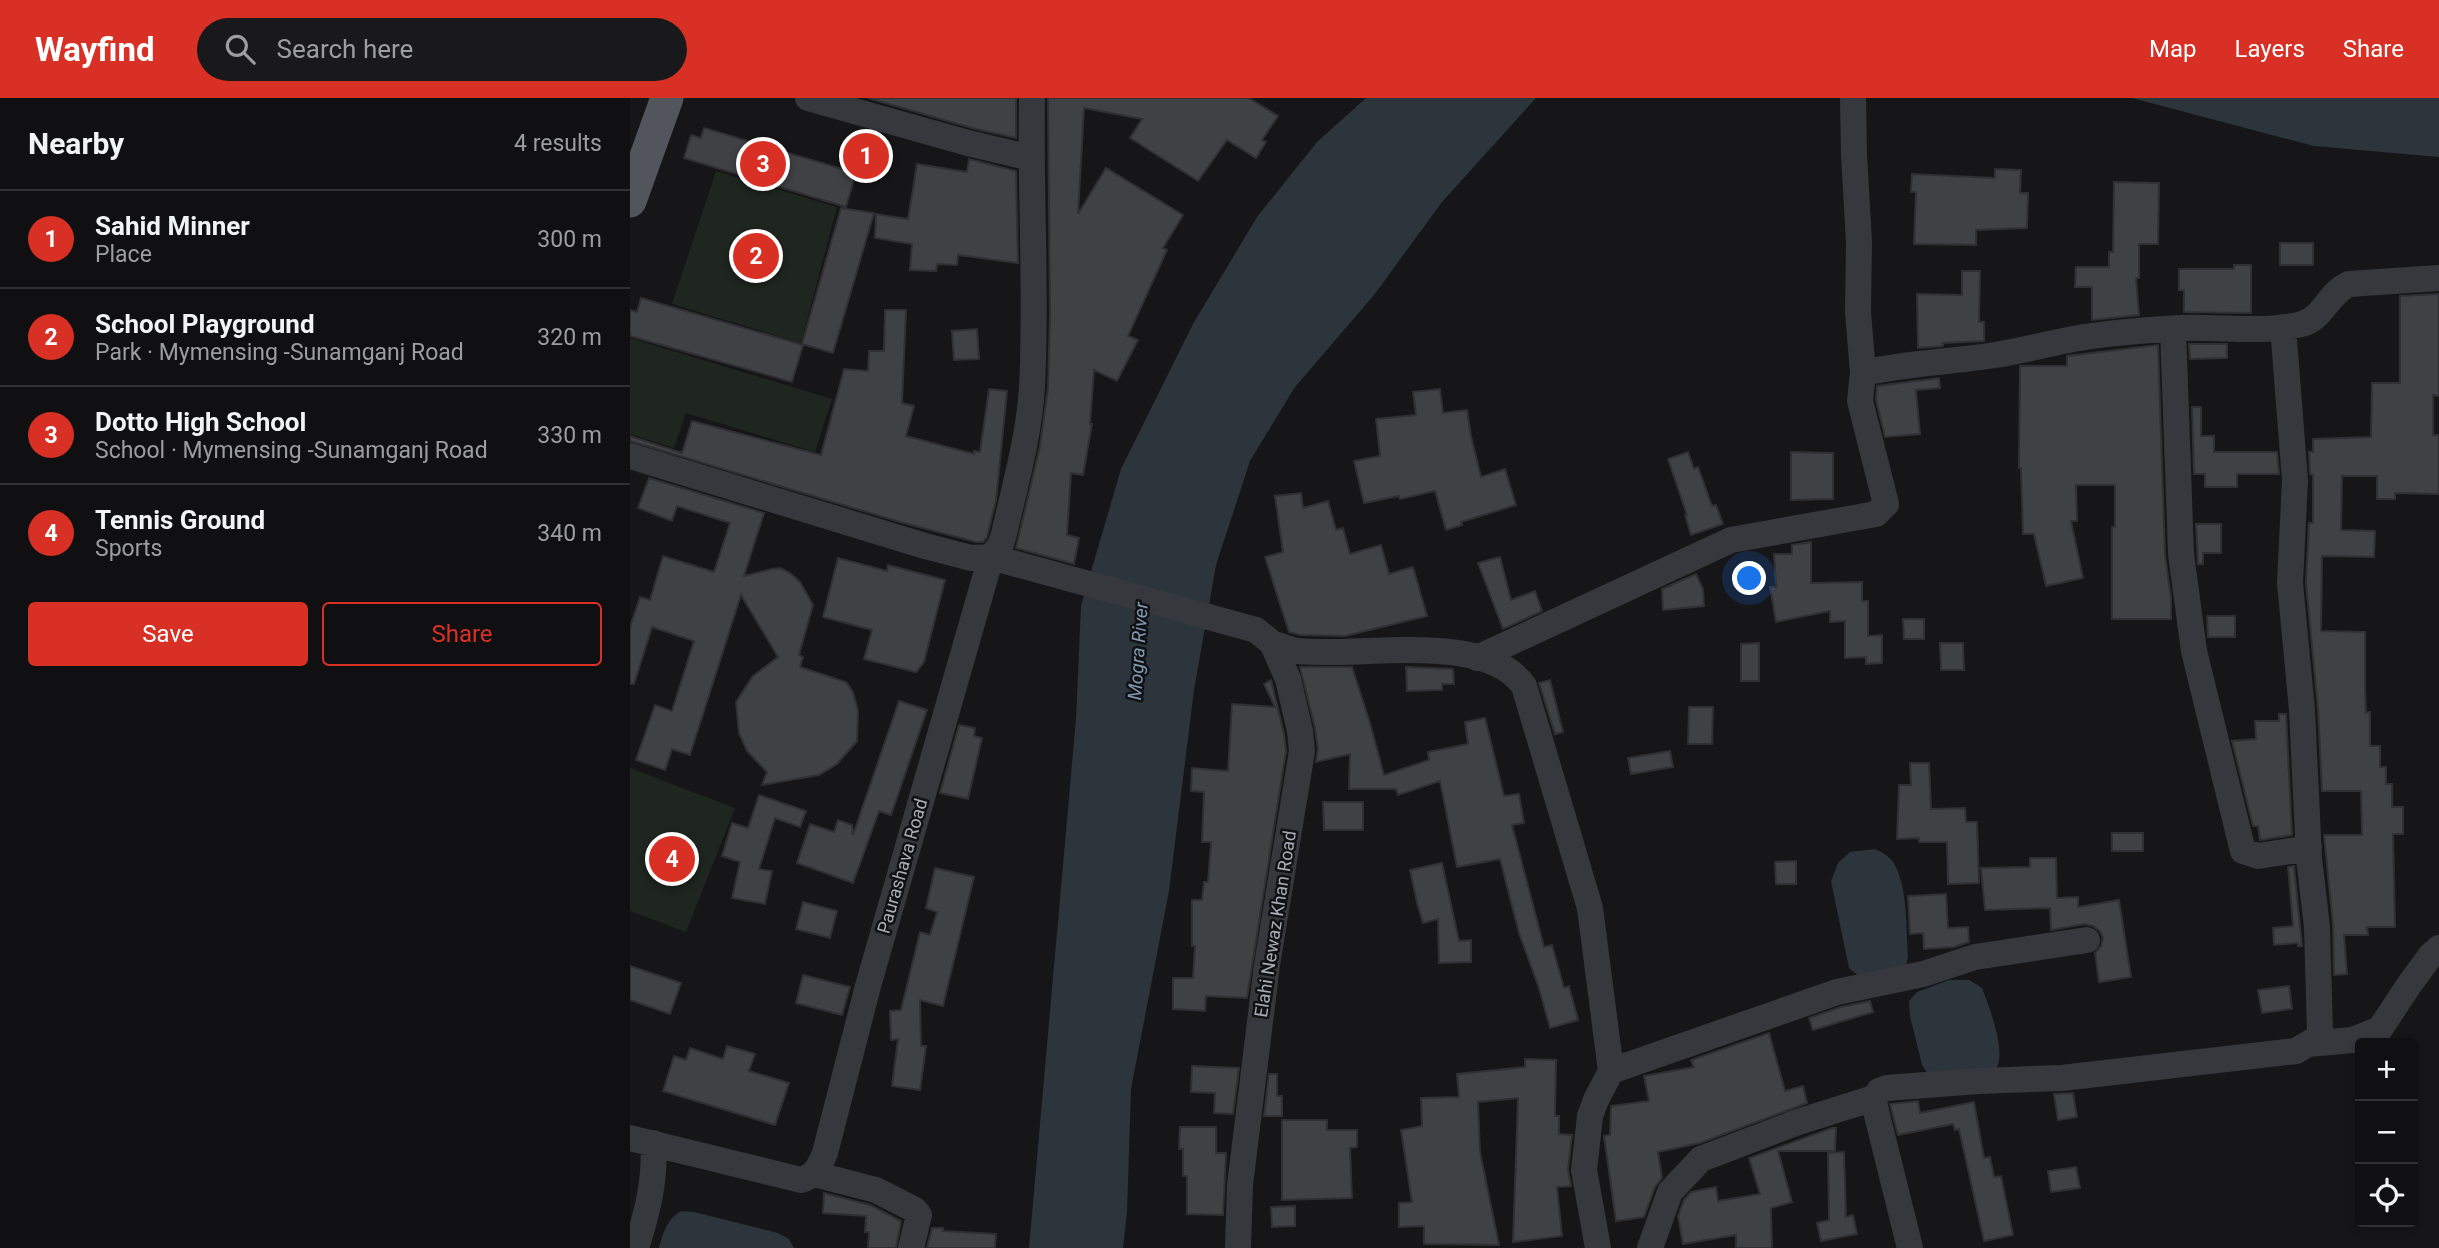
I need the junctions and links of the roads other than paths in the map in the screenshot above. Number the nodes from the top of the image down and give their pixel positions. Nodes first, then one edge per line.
1 (667, 98) edge
2 (808, 98) edge
3 (1032, 98) edge
4 (1853, 98) edge
5 (1031, 158) junction
6 (630, 201) edge
7 (2439, 278) edge
8 (2283, 327) junction
9 (2174, 329) junction
10 (1863, 373) junction
11 (630, 456) edge
12 (991, 557) junction
13 (1272, 643) junction
14 (1477, 657) junction
15 (2309, 848) junction
16 (2087, 940) dead end
17 (2439, 948) edge
18 (2309, 1044) junction
19 (1611, 1071) junction
20 (1874, 1098) junction
21 (641, 1141) edge
22 (814, 1174) junction
23 (636, 1248) edge
24 (911, 1248) edge
25 (1238, 1248) edge
26 (1598, 1248) edge
27 (1650, 1248) edge
28 (1910, 1248) edge

1 - 6 main road
2 - 5 street
3 - 5 street, Paurashava Road
4 - 10 street
5 - 12 street, Paurashava Road
7 - 8 street
8 - 9 street
8 - 15 street
9 - 10 street
9 - 15 street
10 - 14 street
11 - 12 street
12 - 13 street
12 - 22 street, Paurashava Road
13 - 14 street
13 - 25 street, Elahi Newaz Khan Road
14 - 19 street
15 - 18 street
16 - 19 street
17 - 18 street
18 - 20 street
19 - 26 street
20 - 27 street
20 - 28 street
21 - 22 street
21 - 23 street
22 - 24 street

